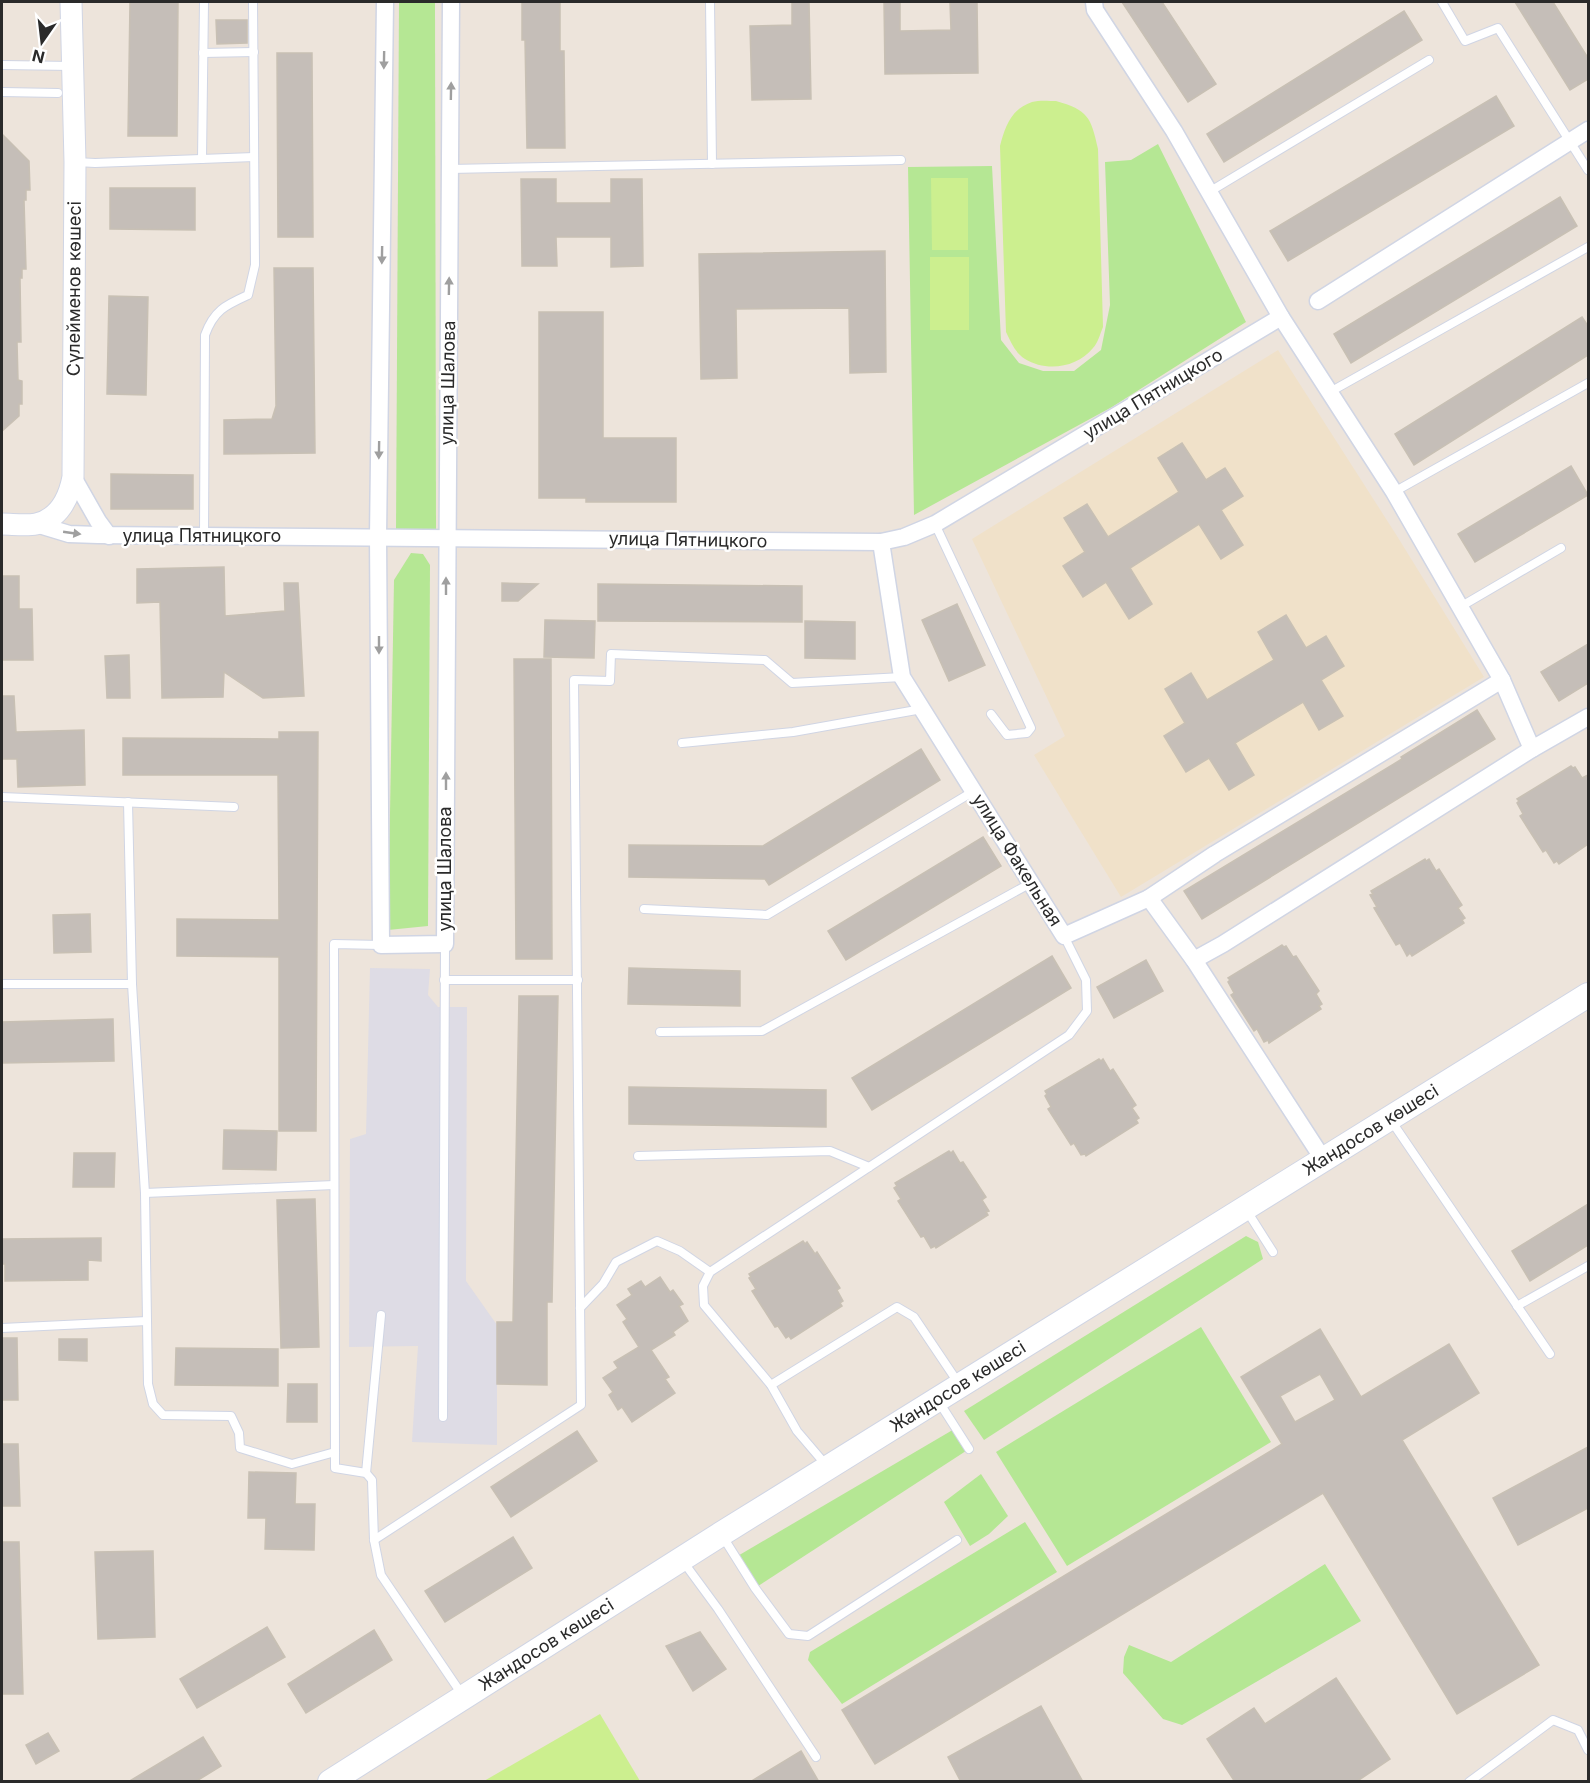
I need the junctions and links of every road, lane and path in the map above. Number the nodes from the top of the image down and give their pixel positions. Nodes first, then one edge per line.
1 (71, 2) edge
2 (204, 2) edge
3 (253, 2) edge
4 (385, 2) edge
5 (451, 2) edge
6 (710, 2) edge
7 (1094, 2) edge
8 (1442, 2) edge
9 (254, 52) junction
10 (203, 53) junction
11 (1429, 60) dead end
12 (2, 65) edge
13 (73, 66) junction
14 (2, 92) edge
15 (58, 93) dead end
16 (1588, 130) edge
17 (1571, 141) junction
18 (254, 157) junction
19 (202, 159) junction
20 (901, 160) dead end
21 (75, 162) junction
22 (712, 164) junction
23 (450, 170) junction
24 (1588, 170) edge
25 (1209, 192) junction
26 (1588, 247) edge
27 (1318, 301) dead end
28 (1281, 317) junction
29 (1588, 383) edge
30 (1330, 392) junction
31 (73, 477) junction
32 (1394, 492) junction
33 (2, 524) edge
34 (36, 524) junction
35 (935, 524) junction
36 (204, 535) junction
37 (109, 536) junction
38 (378, 537) junction
39 (447, 538) junction
40 (881, 542) junction
41 (1561, 548) dead end
42 (1460, 607) junction
43 (902, 677) junction
44 (1502, 680) junction
45 (922, 709) junction
46 (991, 714) dead end
47 (1588, 717) edge
48 (682, 743) dead end
49 (1532, 749) junction
50 (974, 791) junction
51 (2, 797) edge
52 (128, 802) junction
53 (234, 807) dead end
54 (1031, 883) junction
55 (1149, 898) junction
56 (644, 909) dead end
57 (1064, 936) junction
58 (445, 944) junction
59 (381, 945) junction
60 (1194, 960) junction
61 (444, 980) junction
62 (578, 980) junction
63 (2, 984) edge
64 (132, 984) junction
65 (1588, 995) edge
66 (660, 1032) dead end
67 (1390, 1119) junction
68 (638, 1156) dead end
69 (1323, 1159) junction
70 (869, 1167) junction
71 (334, 1185) junction
72 (145, 1193) junction
73 (1245, 1208) junction
74 (1273, 1252) dead end
75 (1588, 1266) edge
76 (710, 1272) junction
77 (1517, 1306) junction
78 (580, 1308) junction
79 (381, 1315) dead end
80 (147, 1321) junction
81 (2, 1328) edge
82 (1550, 1354) dead end
83 (771, 1385) junction
84 (960, 1386) junction
85 (937, 1400) junction
86 (443, 1417) dead end
87 (969, 1449) dead end
88 (335, 1452) junction
89 (828, 1468) junction
90 (366, 1473) junction
91 (721, 1534) junction
92 (374, 1540) junction
93 (957, 1540) dead end
94 (681, 1559) junction
95 (463, 1697) junction
96 (1588, 1750) edge
97 (816, 1757) dead end
98 (330, 1782) edge
99 (1469, 1782) edge

1 - 13 street, Сүлейменов көшесі
2 - 10 lane
3 - 9 lane
4 -> 38 street
23 -> 5 street, улица Шалова
6 - 22 lane
7 - 25 street
8 - 17 lane
9 - 10 lane
9 - 18 lane
10 - 19 lane
11 - 25 lane
12 - 13 lane
13 - 21 street, Сүлейменов көшесі
14 - 15 lane
16 - 17 street
17 - 24 lane
17 - 27 street
18 - 19 lane
18 - 36 lane
19 - 21 lane
20 - 22 lane
21 - 31 street, Сүлейменов көшесі
22 - 23 lane
39 -> 23 street, улица Шалова
25 - 28 street
26 - 30 lane
28 - 30 street
28 - 35 street, улица Пятницкого
29 - 32 lane
30 - 32 street
31 - 34 street, Сүлейменов көшесі
31 - 37 street
32 - 42 street
33 - 34 street
34 -> 37 street, улица Пятницкого
35 - 40 street, улица Пятницкого
35 - 46 lane
36 - 37 street, улица Пятницкого
36 - 38 street, улица Пятницкого
38 - 39 street, улица Пятницкого
38 -> 59 street
39 - 40 street, улица Пятницкого
58 -> 39 street, улица Шалова
40 - 43 street, улица Факельная
41 - 42 lane
42 - 44 street
43 - 45 street, улица Факельная
43 - 62 lane
44 - 49 street
44 - 55 street, улица Факельная
45 - 48 lane
45 - 50 street, улица Факельная
47 - 49 street
49 - 60 street
50 - 54 street, улица Факельная
50 - 56 lane
51 - 52 lane
52 - 53 lane
52 - 64 lane
54 - 57 street, улица Факельная
54 - 66 lane
55 - 57 street, улица Факельная
55 - 60 street
57 - 70 lane
58 - 59 street, улица Шалова
58 - 61 lane
59 - 71 lane
60 - 69 street
61 - 62 lane
61 - 86 lane
62 - 78 lane
63 - 64 lane
64 - 72 lane
65 - 67 main road, Жандосов көшесі
67 - 69 main road, Жандосов көшесі
67 - 77 lane
68 - 70 lane
69 - 73 main road, Жандосов көшесі
70 - 76 lane
71 - 72 lane
71 - 88 lane
72 - 80 lane
73 - 74 lane
73 - 84 main road, Жандосов көшесі
75 - 77 lane
76 - 78 lane
76 - 83 lane
77 - 82 lane
78 - 92 lane
79 - 90 lane
80 - 81 lane
80 - 88 lane
83 - 84 lane
83 - 89 lane
84 - 85 main road, Жандосов көшесі
85 - 87 lane
85 - 89 main road, Жандосов көшесі
88 - 90 lane
89 - 91 main road, Жандосов көшесі
90 - 92 lane
91 - 93 lane
91 - 94 main road, Жандосов көшесі
92 - 95 lane
94 - 95 main road, Жандосов көшесі
94 - 97 lane
95 - 98 main road, Жандосов көшесі
96 - 99 lane

